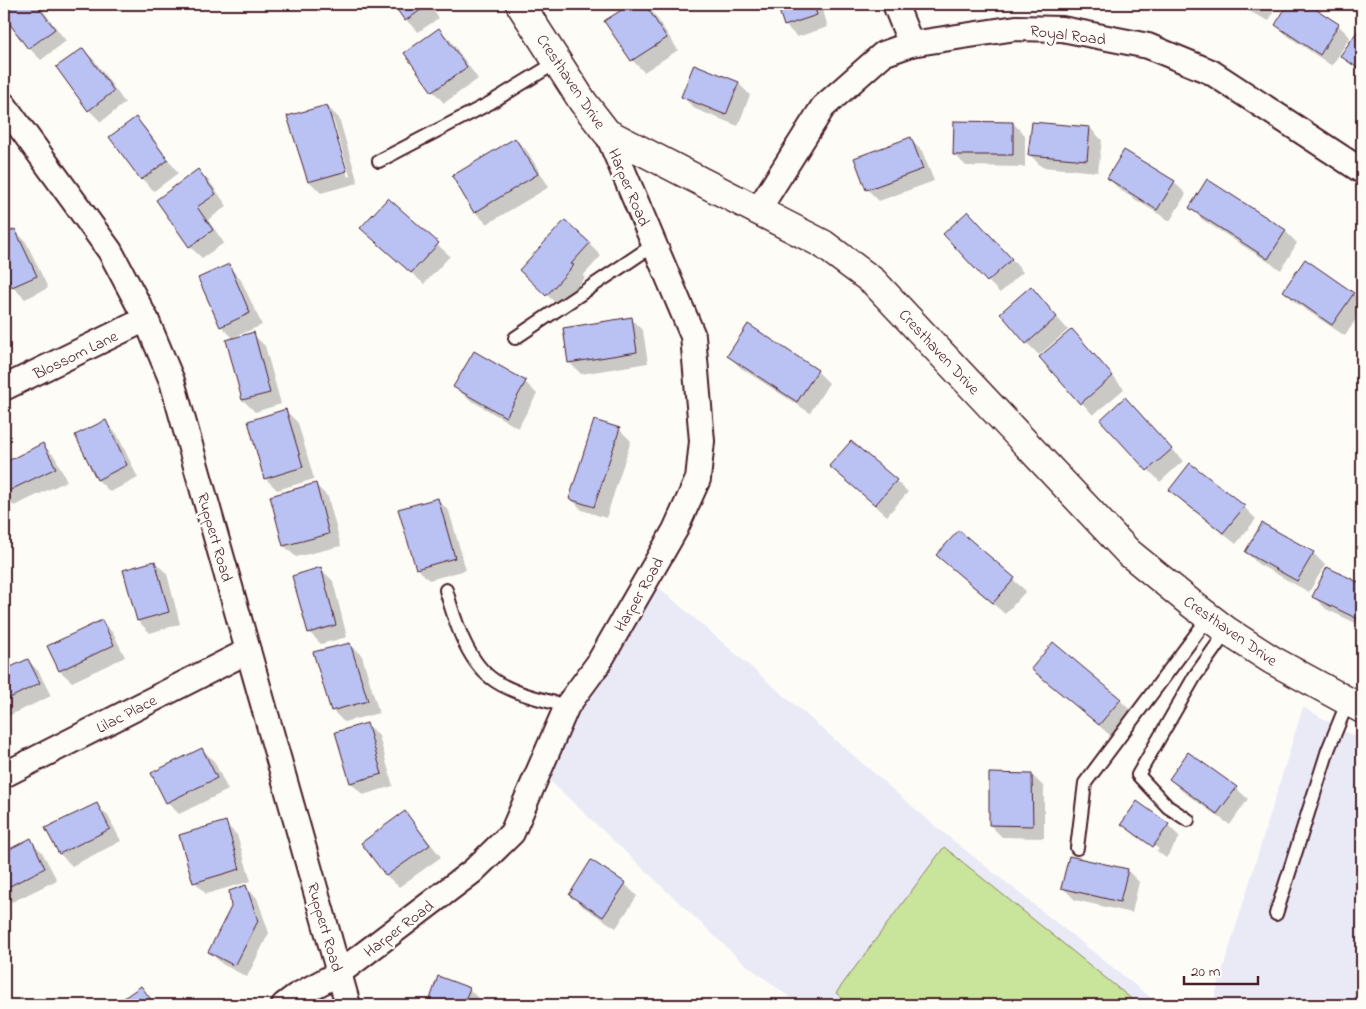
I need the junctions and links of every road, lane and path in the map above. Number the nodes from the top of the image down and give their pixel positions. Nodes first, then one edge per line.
1 (520, 4) edge
2 (895, 4) edge
3 (911, 44) junction
4 (557, 62) junction
5 (4, 106) edge
6 (607, 133) junction
7 (379, 160) dead end
8 (1362, 171) edge
9 (758, 210) junction
10 (655, 244) junction
11 (146, 319) junction
12 (515, 338) dead end
13 (4, 388) edge
14 (446, 590) dead end
15 (1218, 624) junction
16 (248, 651) junction
17 (1355, 705) edge
18 (567, 706) junction
19 (4, 775) edge
20 (1188, 820) dead end
21 (1077, 848) dead end
22 (1276, 914) dead end
23 (339, 973) junction
24 (284, 1005) edge
25 (348, 1005) edge

1 - 4 street, Cresthaven Drive
2 - 3 street
3 - 8 street, Royal Road
3 - 9 street, Royal Road
4 - 6 street, Cresthaven Drive
4 - 7 lane
5 - 11 street, Ruppert Road
6 - 9 street, Cresthaven Drive
6 - 10 street, Harper Road
9 - 15 street, Cresthaven Drive
10 - 12 lane
10 - 18 street, Harper Road
11 - 13 street, Blossom Lane
11 - 16 street, Ruppert Road
14 - 18 lane
15 - 17 street, Cresthaven Drive
15 - 20 lane
15 - 21 lane
16 - 19 street, Lilac Place
16 - 23 street, Ruppert Road
17 - 22 lane
18 - 23 street, Harper Road
23 - 24 street, Harper Road
23 - 25 street, Ruppert Road

